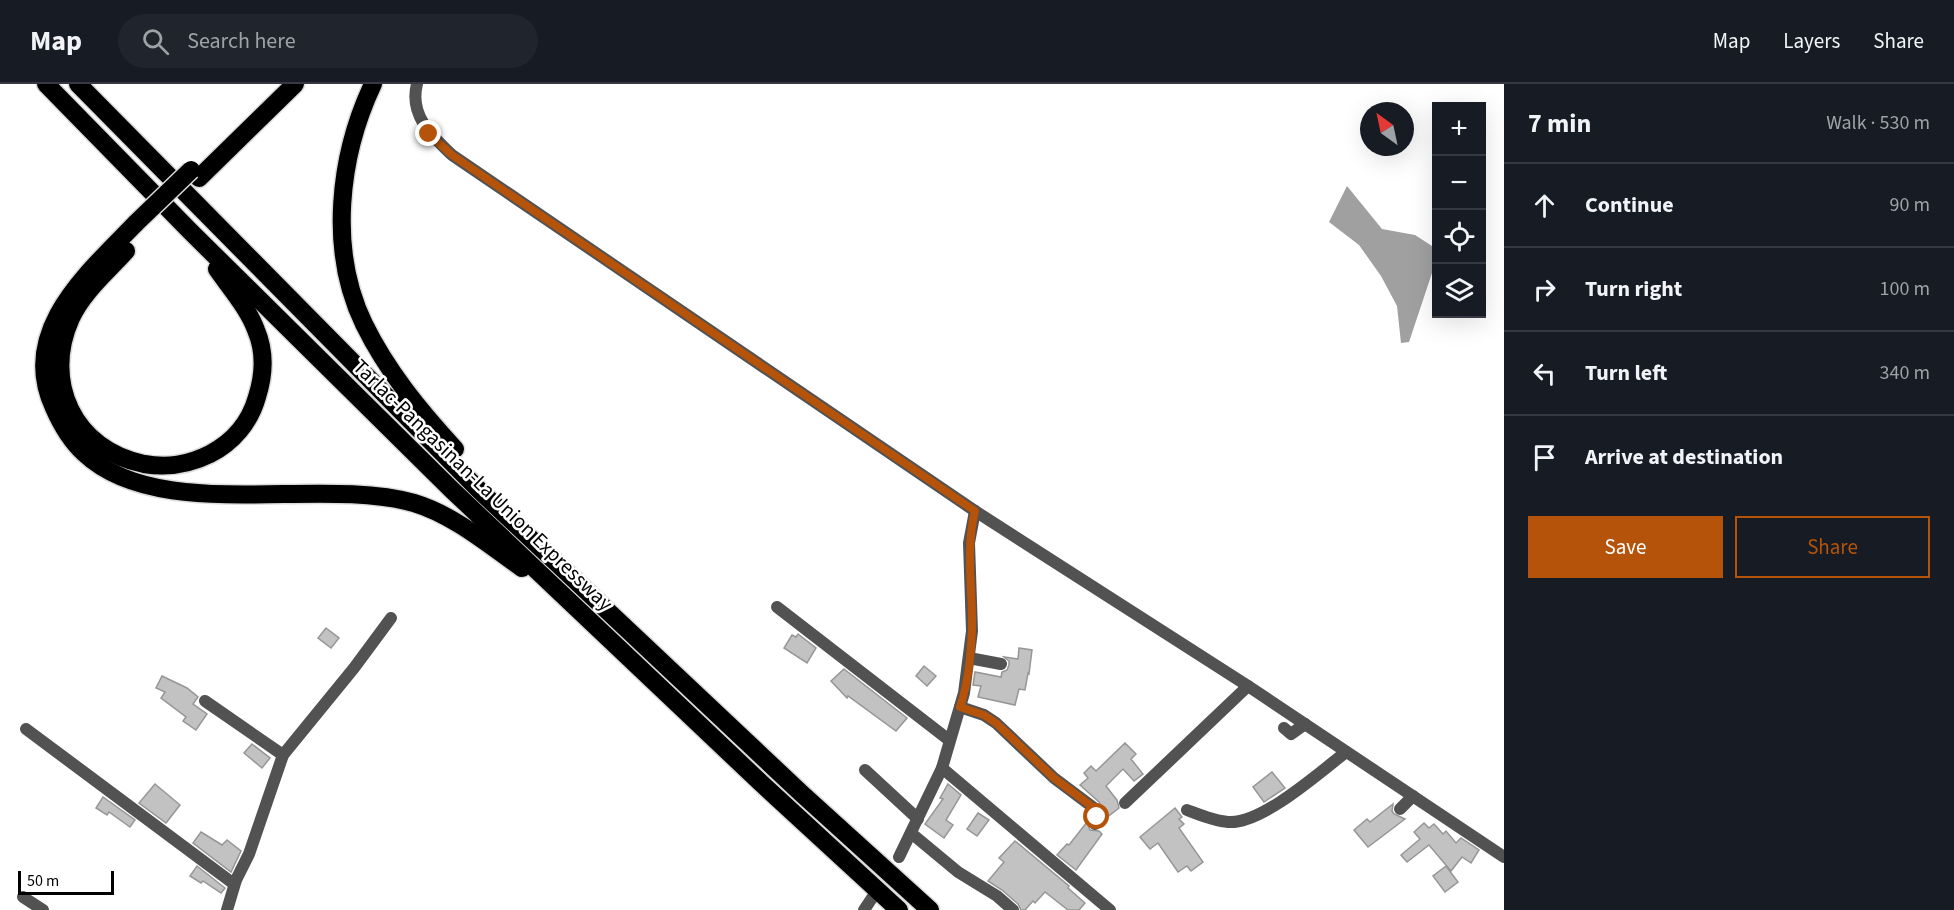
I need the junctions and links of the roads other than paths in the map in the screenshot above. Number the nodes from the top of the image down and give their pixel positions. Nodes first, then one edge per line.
1 (46, 84) edge
2 (78, 84) edge
3 (280, 84) edge
4 (295, 84) edge
5 (373, 84) edge
6 (417, 84) edge
7 (195, 174) junction
8 (140, 228) junction
9 (190, 231) junction
10 (478, 489) junction
11 (975, 511) junction
12 (551, 582) junction
13 (777, 607) dead end
14 (391, 618) dead end
15 (969, 658) junction
16 (1001, 663) dead end
17 (1248, 686) junction
18 (205, 701) dead end
19 (960, 707) junction
20 (1305, 724) junction
21 (1284, 728) dead end
22 (26, 729) dead end
23 (950, 740) junction
24 (1346, 752) junction
25 (283, 755) junction
26 (942, 768) junction
27 (865, 770) dead end
28 (1413, 796) junction
29 (1125, 803) dead end
30 (1400, 809) dead end
31 (1187, 810) dead end
32 (918, 819) junction
33 (1095, 824) dead end
34 (911, 833) junction
35 (899, 857) dead end
36 (1504, 857) edge
37 (234, 884) junction
38 (23, 897) dead end
39 (872, 898) dead end
40 (44, 910) edge
41 (227, 910) edge
42 (864, 910) edge
43 (899, 910) edge
44 (930, 910) edge
45 (1012, 910) edge
46 (1110, 910) edge

1 - 9 highway, Tarlac-Pangasinan-La Union Expressway
2 - 10 highway, Tarlac-Pangasinan-La Union Expressway
3 - 7 highway
4 - 7 highway
5 - 10 highway
6 - 11 street
7 - 8 highway, bridge
8 - 9 highway
8 - 12 highway
9 - 12 highway, Tarlac-Pangasinan-La Union Expressway
10 - 44 highway, Tarlac-Pangasinan-La Union Expressway
11 - 15 street
11 - 17 street
12 - 43 highway, Tarlac-Pangasinan-La Union Expressway
13 - 23 street
14 - 25 street
15 - 16 street
15 - 19 street
17 - 20 street
17 - 29 street
18 - 25 street
19 - 23 street
19 - 33 street
20 - 21 street
20 - 24 street
22 - 37 street
23 - 26 street
24 - 28 street
24 - 31 street
25 - 37 street
26 - 32 street
26 - 46 street
27 - 32 street
28 - 30 street
28 - 36 street
32 - 34 street
34 - 35 street
34 - 45 street
37 - 41 street
38 - 40 street
39 - 42 street

